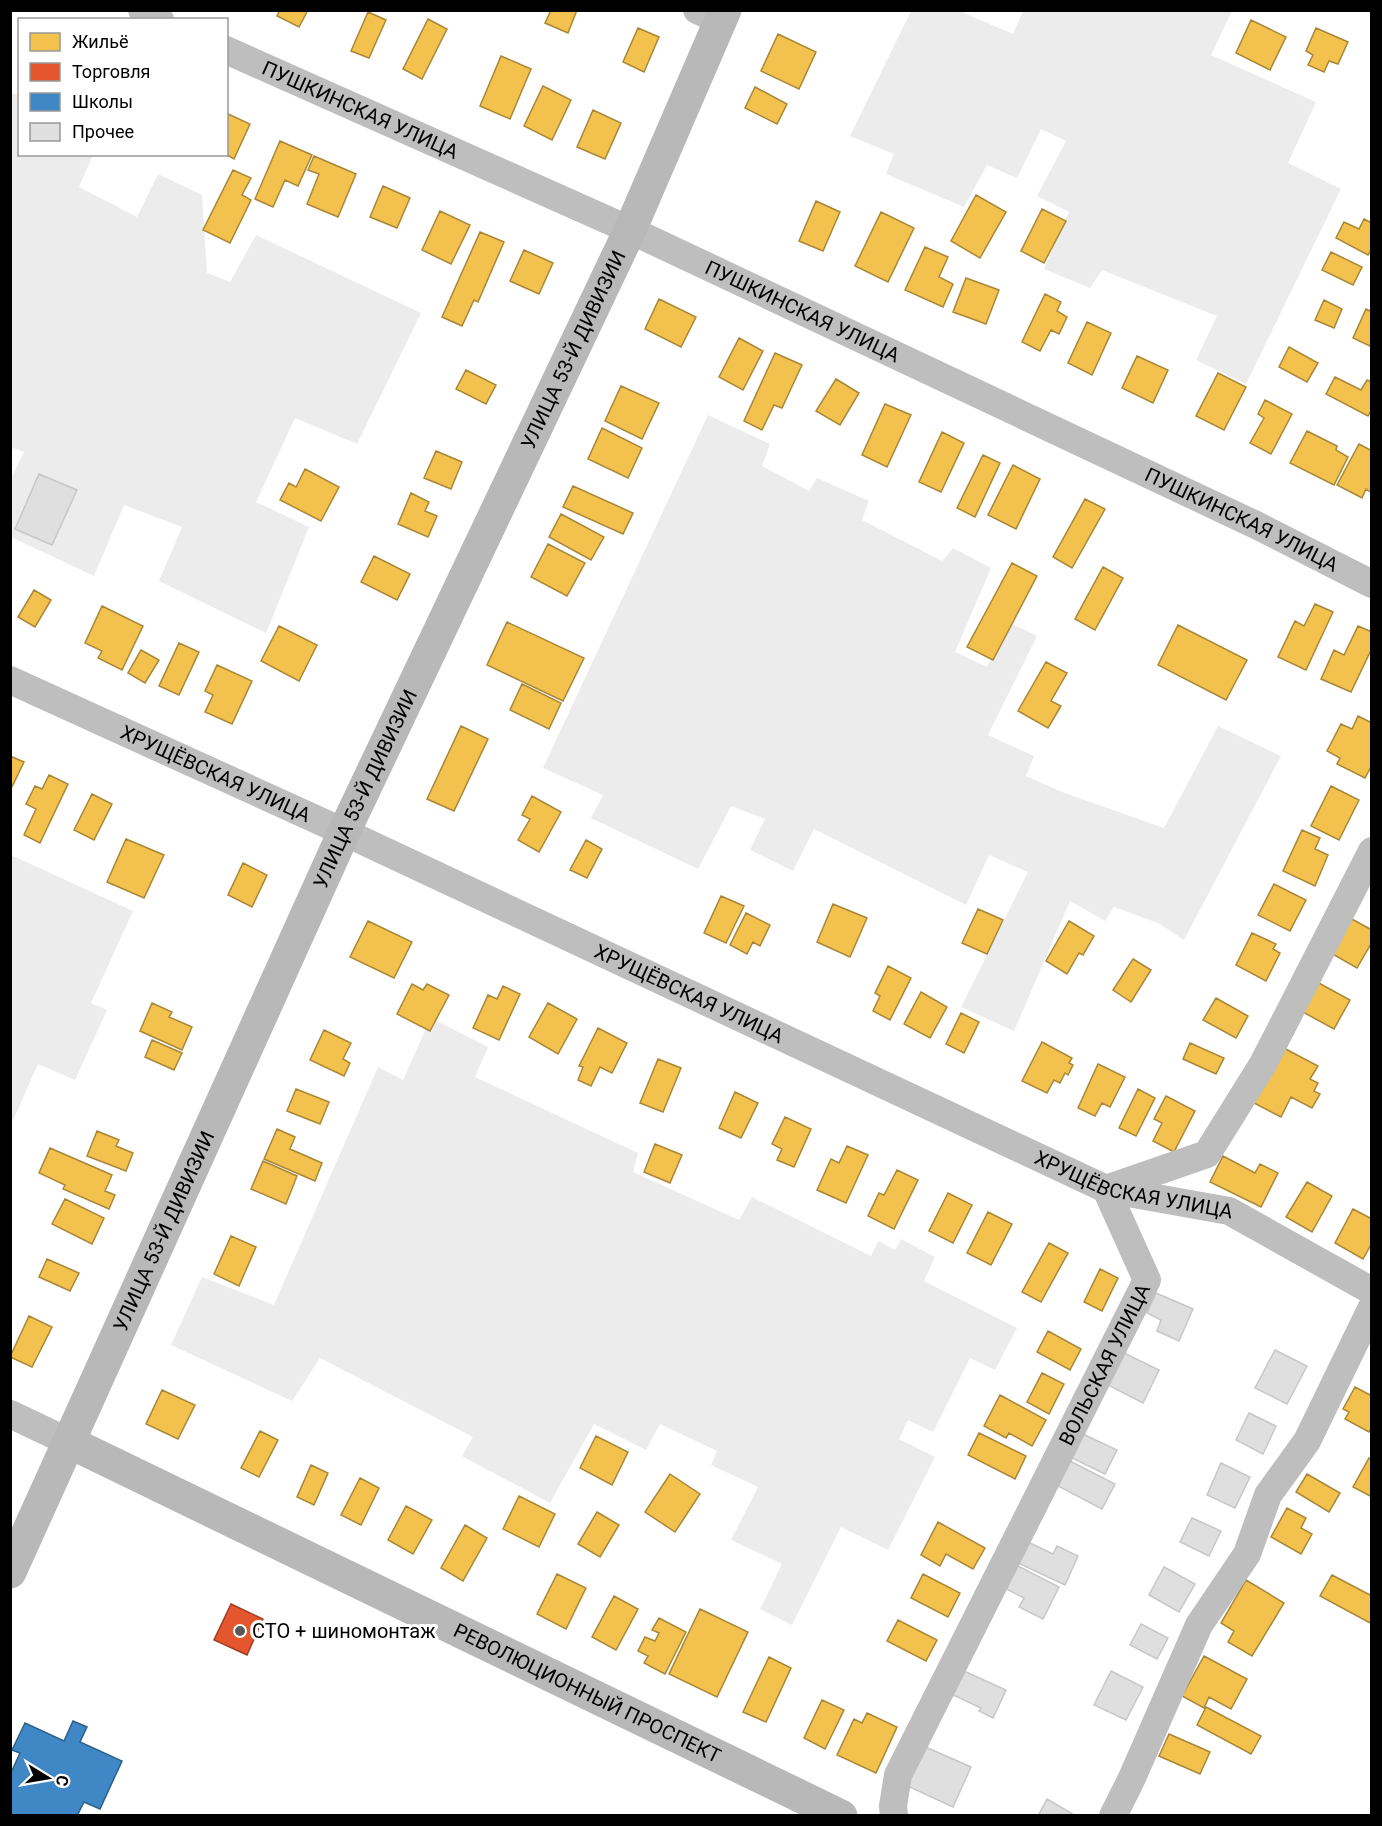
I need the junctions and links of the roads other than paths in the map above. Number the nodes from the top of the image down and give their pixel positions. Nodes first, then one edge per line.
1 (142, 10) edge
2 (714, 14) edge
3 (156, 18) edge
4 (228, 51) edge
5 (630, 230) junction
6 (1371, 584) edge
7 (10, 680) edge
8 (344, 832) junction
9 (1371, 851) edge
10 (1106, 1190) junction
11 (1371, 1291) edge
12 (1371, 1307) edge
13 (10, 1414) edge
14 (69, 1442) junction
15 (10, 1572) edge
16 (841, 1815) edge
17 (894, 1815) edge
18 (1113, 1815) edge

1 - 3 street
2 - 5 street, УЛИЦА 53-Й ДИВИЗИИ
4 - 5 street, ПУШКИНСКАЯ УЛИЦА
5 - 6 street, ПУШКИНСКАЯ УЛИЦА
5 - 8 street, УЛИЦА 53-Й ДИВИЗИИ
7 - 8 street, ХРУЩЁВСКАЯ УЛИЦА
8 - 10 street, ХРУЩЁВСКАЯ УЛИЦА
8 - 14 street, УЛИЦА 53-Й ДИВИЗИИ
9 - 10 street
10 - 11 street, ХРУЩЁВСКАЯ УЛИЦА
10 - 17 street, ВОЛЬСКАЯ УЛИЦА
12 - 18 street
13 - 14 street, РЕВОЛЮЦИОННЫЙ ПРОСПЕКТ
14 - 15 street, УЛИЦА 53-Й ДИВИЗИИ
14 - 16 street, РЕВОЛЮЦИОННЫЙ ПРОСПЕКТ

